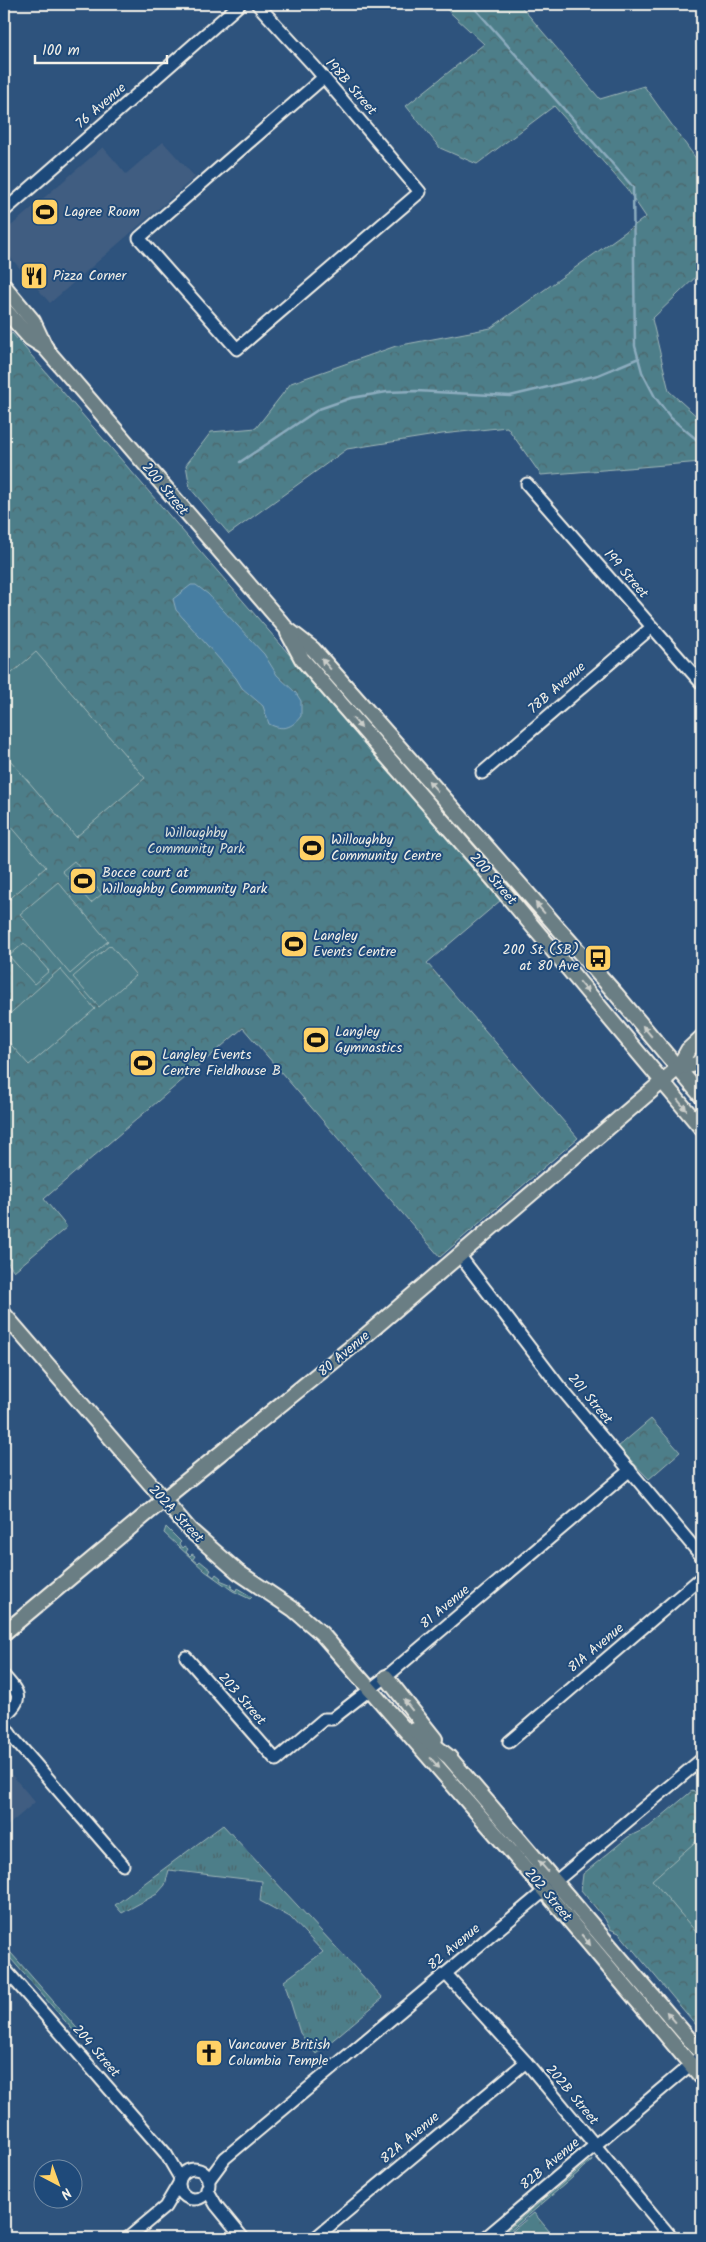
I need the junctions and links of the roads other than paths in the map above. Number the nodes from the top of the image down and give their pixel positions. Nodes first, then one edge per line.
1 (240, 4) edge
2 (257, 4) edge
3 (323, 78) junction
4 (4, 211) edge
5 (4, 286) edge
6 (4, 309) edge
7 (46, 349) junction
8 (527, 484) dead end
9 (652, 627) junction
10 (286, 628) junction
11 (702, 684) edge
12 (482, 773) dead end
13 (702, 1037) edge
14 (702, 1059) edge
15 (678, 1068) junction
16 (662, 1081) junction
17 (702, 1097) edge
18 (702, 1129) edge
19 (460, 1256) junction
20 (4, 1314) edge
21 (630, 1470) junction
22 (162, 1500) junction
23 (702, 1557) edge
24 (702, 1578) edge
25 (4, 1633) edge
26 (186, 1657) dead end
27 (4, 1676) edge
28 (386, 1677) junction
29 (371, 1690) junction
30 (392, 1713) junction
31 (4, 1716) edge
32 (4, 1725) edge
33 (509, 1742) dead end
34 (449, 1757) junction
35 (702, 1759) edge
36 (276, 1760) joint
37 (123, 1865) dead end
38 (556, 1881) junction
39 (544, 1891) junction
40 (4, 1968) edge
41 (446, 1974) junction
42 (702, 2055) edge
43 (526, 2062) junction
44 (690, 2065) junction
45 (702, 2078) edge
46 (595, 2146) junction
47 (166, 2154) junction
48 (225, 2158) junction
49 (193, 2169) junction
50 (179, 2181) junction
51 (208, 2185) junction
52 (191, 2198) junction
53 (165, 2207) junction
54 (128, 2238) edge
55 (238, 2238) edge
56 (244, 2238) edge
57 (315, 2238) edge
58 (485, 2238) edge
59 (672, 2238) edge

1 - 4 street, 76 Avenue
2 - 3 street, 198B Street
3 - 3 street, 198B Street
5 - 7 main road, 200 Street
6 - 7 main road, 200 Street
7 - 10 main road, 200 Street
8 - 9 street, 199 Street
9 - 11 street, 199 Street
9 - 12 street, 78B Avenue
15 -> 10 main road, 200 Street
10 -> 16 main road, 200 Street
13 - 15 main road, 80 Avenue
14 - 15 main road, 80 Avenue
15 - 16 main road, 80 Avenue
15 - 17 main road, 200 Street
16 -> 18 main road, 200 Street
16 - 19 main road, 80 Avenue
19 - 21 street, 201 Street
19 - 22 main road, 80 Avenue
20 - 22 main road, 202A Street
21 - 23 street, 201 Street
21 - 28 street, 81 Avenue
22 - 25 main road, 80 Avenue
22 - 29 main road, 202A Street
24 - 33 street, 81A Avenue
26 - 36 street, 203 Street
27 - 31 street
28 - 29 street, 81 Avenue
34 -> 28 main road
29 - 30 main road, 202 Street
29 - 36 street, 81 Avenue
30 - 34 main road, 202 Street
30 -> 39 main road, 202 Street
32 - 37 street
38 -> 34 main road, 202 Street
35 - 38 street, 82 Avenue
38 - 39 street, 82 Avenue
42 -> 38 main road, 202 Street
39 - 41 street, 82 Avenue
39 -> 44 main road, 202 Street
40 - 47 street, 204 Street
41 - 43 street, 202B Street
41 - 48 street, 82 Avenue
42 - 44 street, 82B Avenue
43 - 46 street, 202B Street
43 - 57 street, 82A Avenue
44 - 45 main road, 202 Street
44 - 46 street, 82B Avenue
46 - 58 street, 82B Avenue
46 - 59 street, 202B Street
47 - 49 street, 204 Street
47 - 50 street, 204 Street
48 - 49 street, 82 Avenue
48 - 51 street, 82 Avenue
49 - 50 street
49 - 51 street
50 - 52 street
50 - 53 street
51 - 52 street
51 - 56 street
52 - 53 street
52 - 55 street
53 - 54 street

